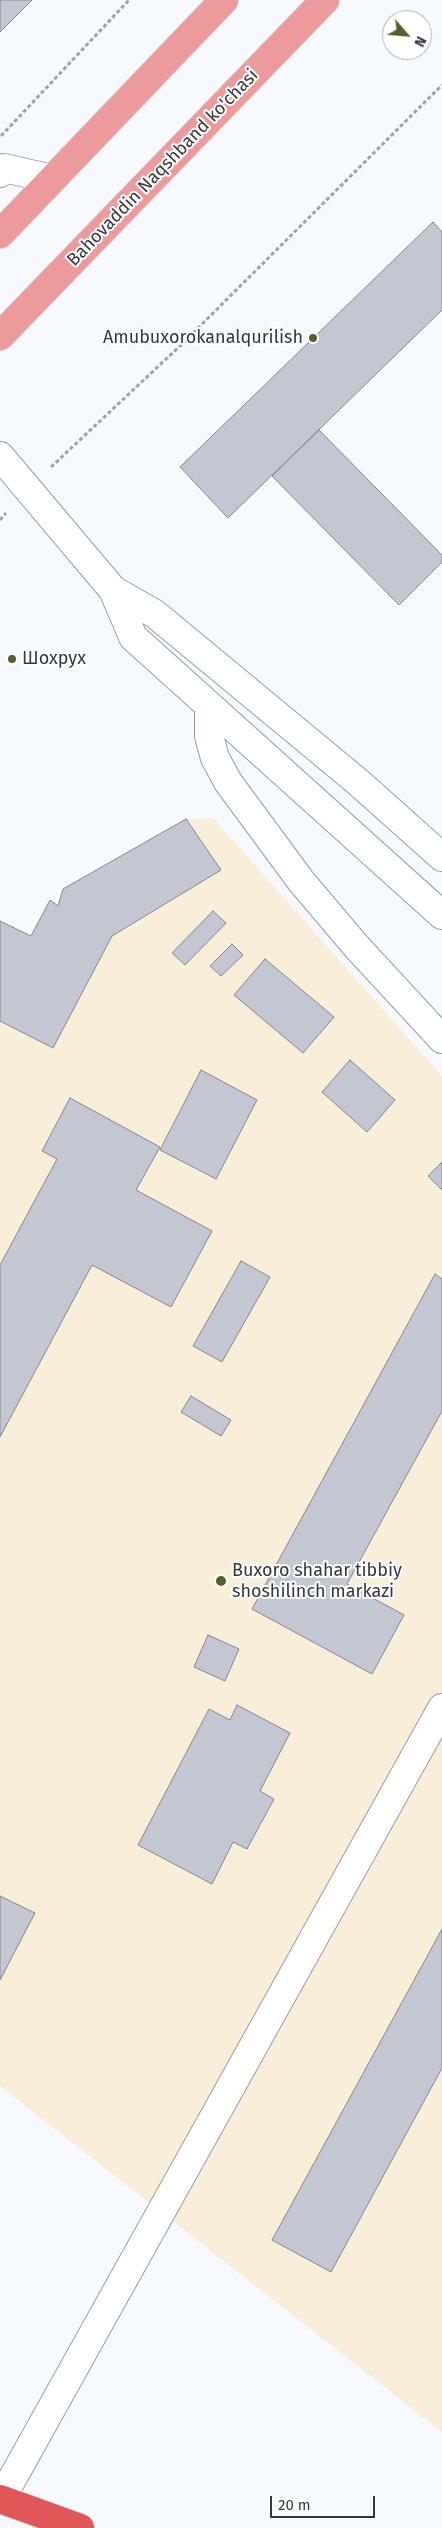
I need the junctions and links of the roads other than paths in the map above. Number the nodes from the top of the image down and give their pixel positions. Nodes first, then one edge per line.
1 (224, 0) edge
2 (338, 0) edge
3 (316, 10) edge
4 (0, 173) edge
5 (52, 179) junction
6 (0, 234) edge
7 (0, 336) edge
8 (0, 456) edge
9 (113, 590) junction
10 (208, 708) junction
11 (442, 857) edge
12 (442, 915) edge
13 (442, 1039) edge
14 (442, 1708) edge
15 (0, 2499) edge
16 (80, 2528) edge

1 - 5 main road
2 - 3 main road, Bahovaddin Naqshband ko'chasi
3 - 7 main road, Bahovaddin Naqshband ko'chasi
4 - 5 street
5 - 6 main road
8 - 9 street
9 - 10 street
9 - 11 street
10 - 12 street
10 - 13 street
14 - 15 street
15 - 16 highway

